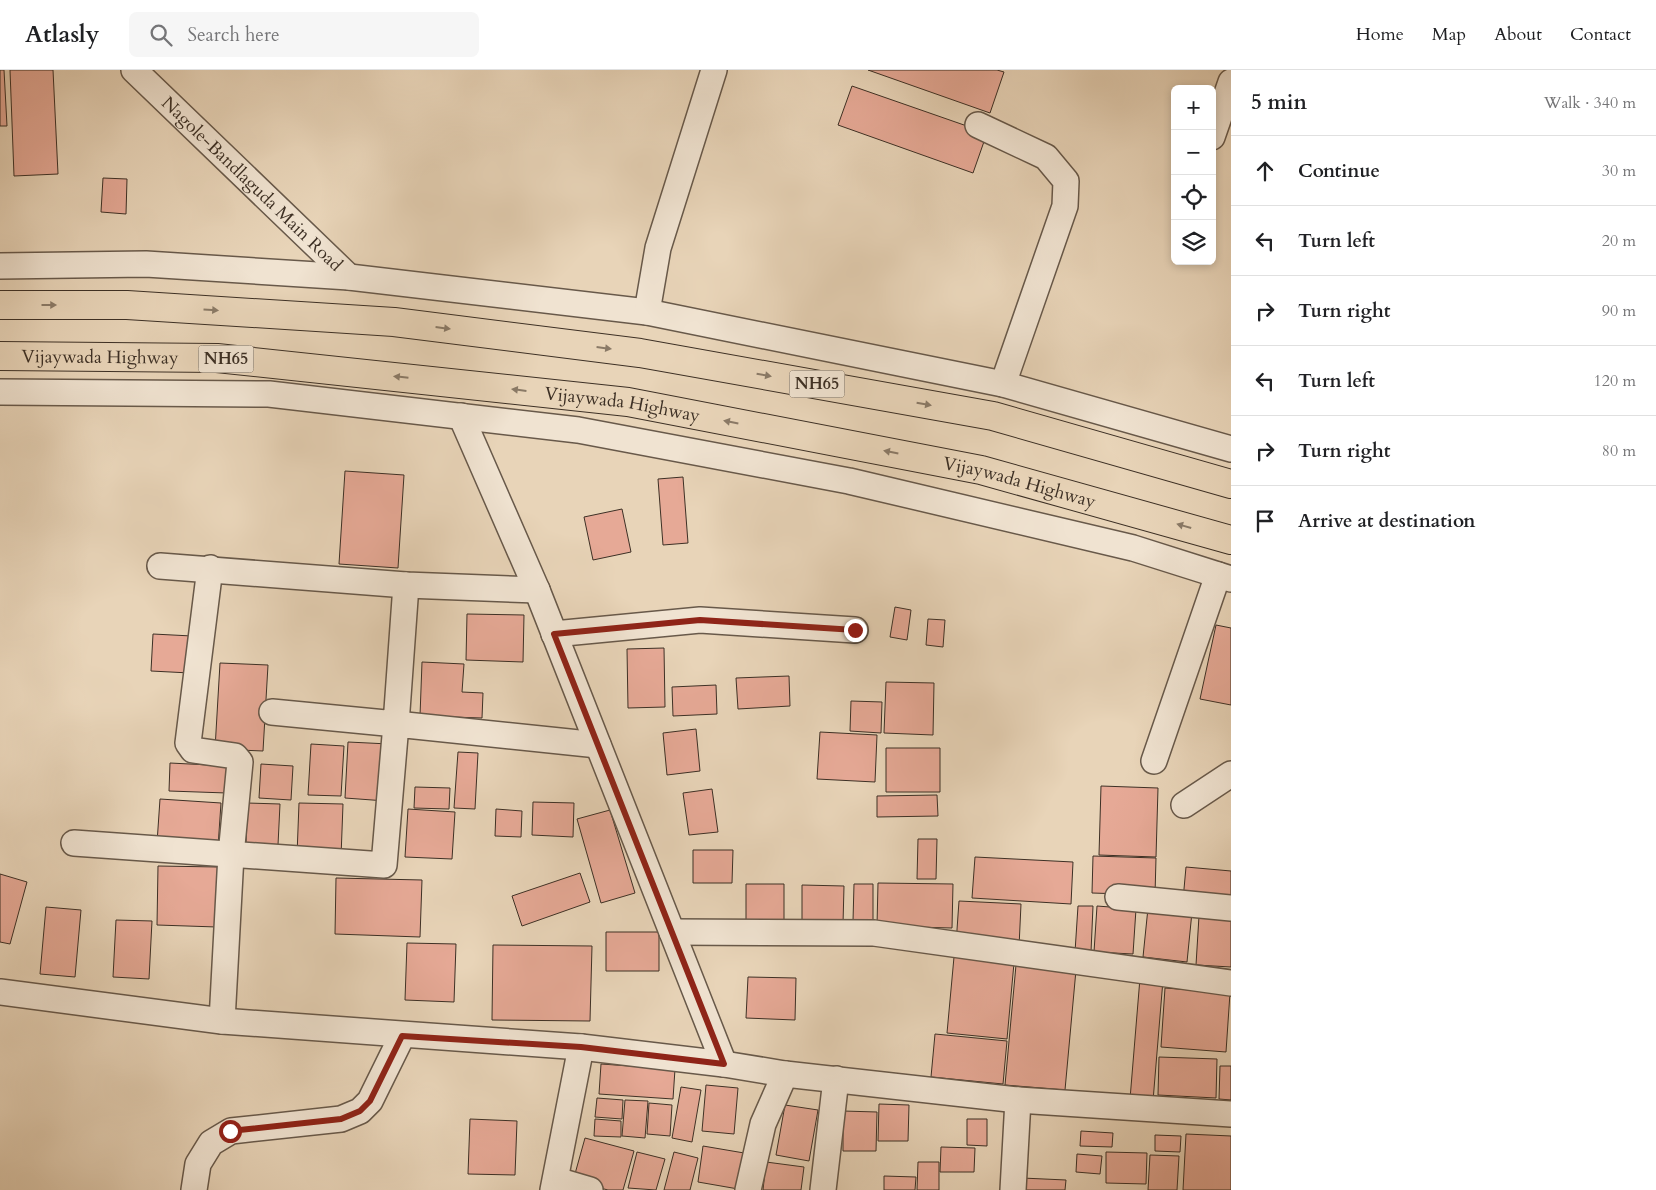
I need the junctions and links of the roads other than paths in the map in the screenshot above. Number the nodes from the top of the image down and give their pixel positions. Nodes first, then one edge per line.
1 (134, 70) edge
2 (714, 70) edge
3 (161, 81) edge
4 (1231, 82) edge
5 (978, 125) dead end
6 (1214, 130) edge
7 (0, 266) edge
8 (349, 277) junction
9 (0, 305) edge
10 (647, 312) junction
11 (0, 356) edge
12 (1004, 384) junction
13 (0, 392) edge
14 (461, 416) junction
15 (1231, 449) edge
16 (1231, 484) edge
17 (1231, 540) edge
18 (160, 566) dead end
19 (210, 568) junction
20 (1224, 577) edge
21 (406, 585) junction
22 (537, 590) junction
23 (855, 630) dead end
24 (554, 634) junction
25 (272, 712) dead end
26 (396, 724) junction
27 (598, 745) junction
28 (1154, 761) dead end
29 (1231, 774) edge
30 (1184, 805) dead end
31 (74, 843) dead end
32 (231, 855) junction
33 (1118, 897) dead end
34 (1231, 908) edge
35 (672, 932) junction
36 (1231, 983) edge
37 (0, 992) edge
38 (222, 1021) junction
39 (402, 1036) junction
40 (581, 1047) junction
41 (724, 1064) junction
42 (784, 1074) junction
43 (836, 1079) junction
44 (1018, 1100) junction
45 (1231, 1114) edge
46 (554, 1185) edge
47 (194, 1190) edge
48 (590, 1190) edge
49 (748, 1190) edge
50 (823, 1190) edge
51 (1013, 1190) edge

1 - 3 street, Nagole-Bandlaguda Main Road
2 - 10 street
3 - 8 street, Nagole-Bandlaguda Main Road
4 - 6 street
5 - 12 street
7 - 8 street
8 - 10 street
9 -> 16 highway, NH65
10 - 12 street
17 -> 11 highway, Vijaywada Highway / NH65
12 - 15 street
13 - 14 street
14 - 20 street
14 - 22 street
18 - 19 street
19 - 21 street
19 - 32 street
20 - 28 street
21 - 22 street
21 - 26 street
22 - 24 street
23 - 24 street
24 - 27 street
25 - 26 street
26 - 27 street
26 - 32 street
27 - 35 street
29 - 30 street
31 - 32 street
32 - 38 street
33 - 34 street
35 - 36 street
35 - 41 street
37 - 38 street
38 - 39 street
39 - 40 street
39 - 47 street
40 - 41 street
40 - 46 street
41 - 42 street
42 - 43 street
42 - 49 street
43 - 44 street
43 - 50 street
44 - 45 street
44 - 51 street
46 - 48 street

